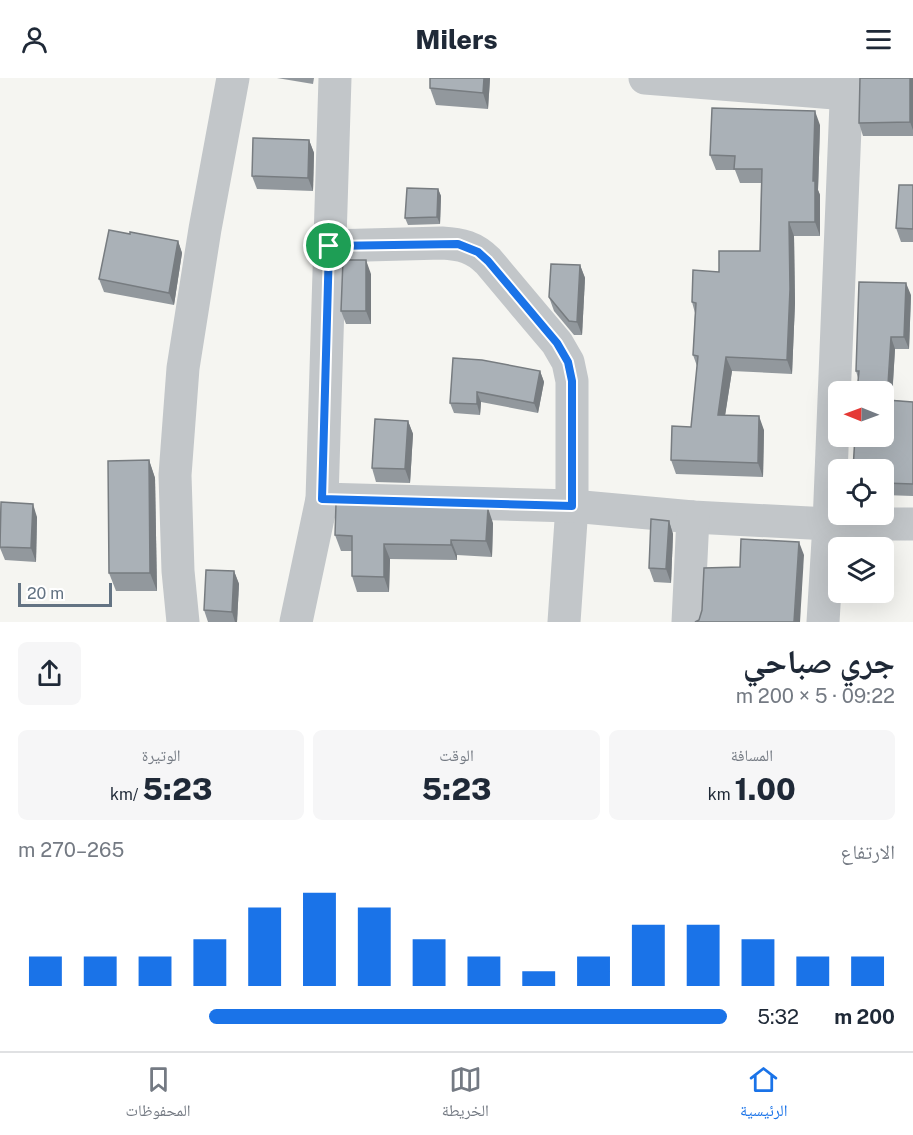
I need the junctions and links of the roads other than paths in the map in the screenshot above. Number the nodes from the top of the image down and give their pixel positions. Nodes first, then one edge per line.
1 (233, 78) edge
2 (335, 78) edge
3 (645, 78) edge
4 (847, 86) edge
5 (329, 246) junction
6 (832, 459) edge
7 (322, 499) junction
8 (572, 506) junction
9 (693, 517) junction
10 (828, 524) edge
11 (894, 524) edge
12 (913, 524) edge
13 (829, 525) edge
14 (183, 622) edge
15 (296, 622) edge
16 (564, 622) edge
17 (688, 622) edge
18 (823, 622) edge

1 - 14 street
2 - 5 street
3 - 4 street
4 - 6 street
5 - 7 street
5 - 8 street
7 - 8 street
7 - 15 street
8 - 9 street
8 - 16 street
9 - 10 street
9 - 17 street
11 - 12 street
13 - 18 street

